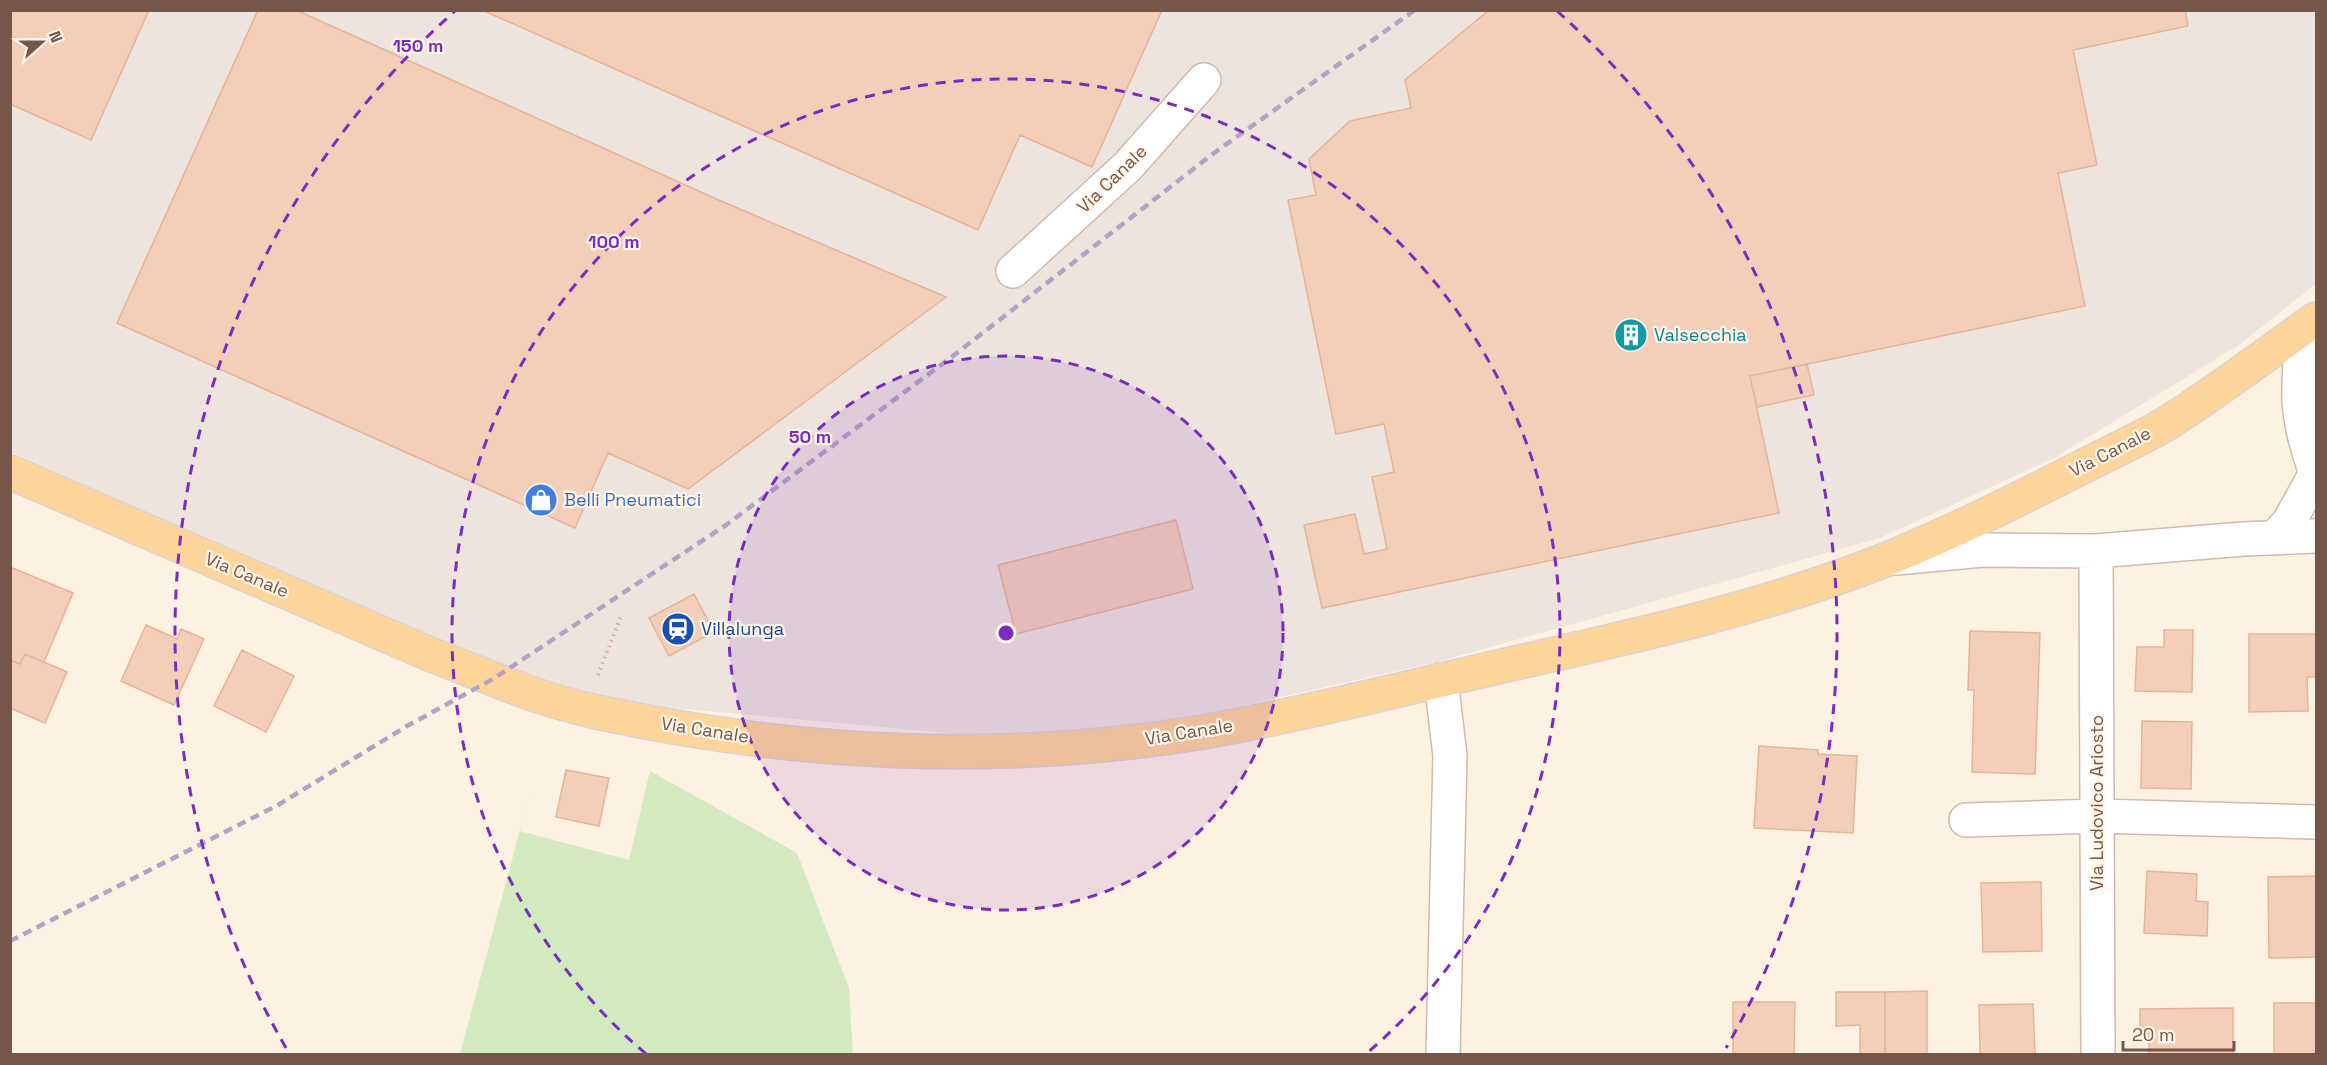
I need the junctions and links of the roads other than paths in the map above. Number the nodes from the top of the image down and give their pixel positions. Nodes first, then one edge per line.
1 (1204, 80) dead end
2 (1013, 272) dead end
3 (2310, 323) edge
4 (10, 472) edge
5 (2316, 473) edge
6 (2316, 536) edge
7 (2274, 538) junction
8 (2096, 551) junction
9 (1888, 559) junction
10 (1441, 680) junction
11 (2097, 816) junction
12 (1966, 820) dead end
13 (2316, 822) edge
14 (1443, 1054) edge
15 (2098, 1054) edge

1 - 2 street, Via Canale
3 - 5 street
3 - 9 main road, Via Canale
4 - 10 main road, Via Canale
5 - 7 street
6 - 7 street, Via Canale
7 - 8 street, Via Canale
8 - 9 street, Via Canale
8 - 11 street, Via Ludovico Ariosto
9 - 10 main road, Via Canale
10 - 14 street
11 - 12 street
11 - 13 street
11 - 15 street, Via Ludovico Ariosto

